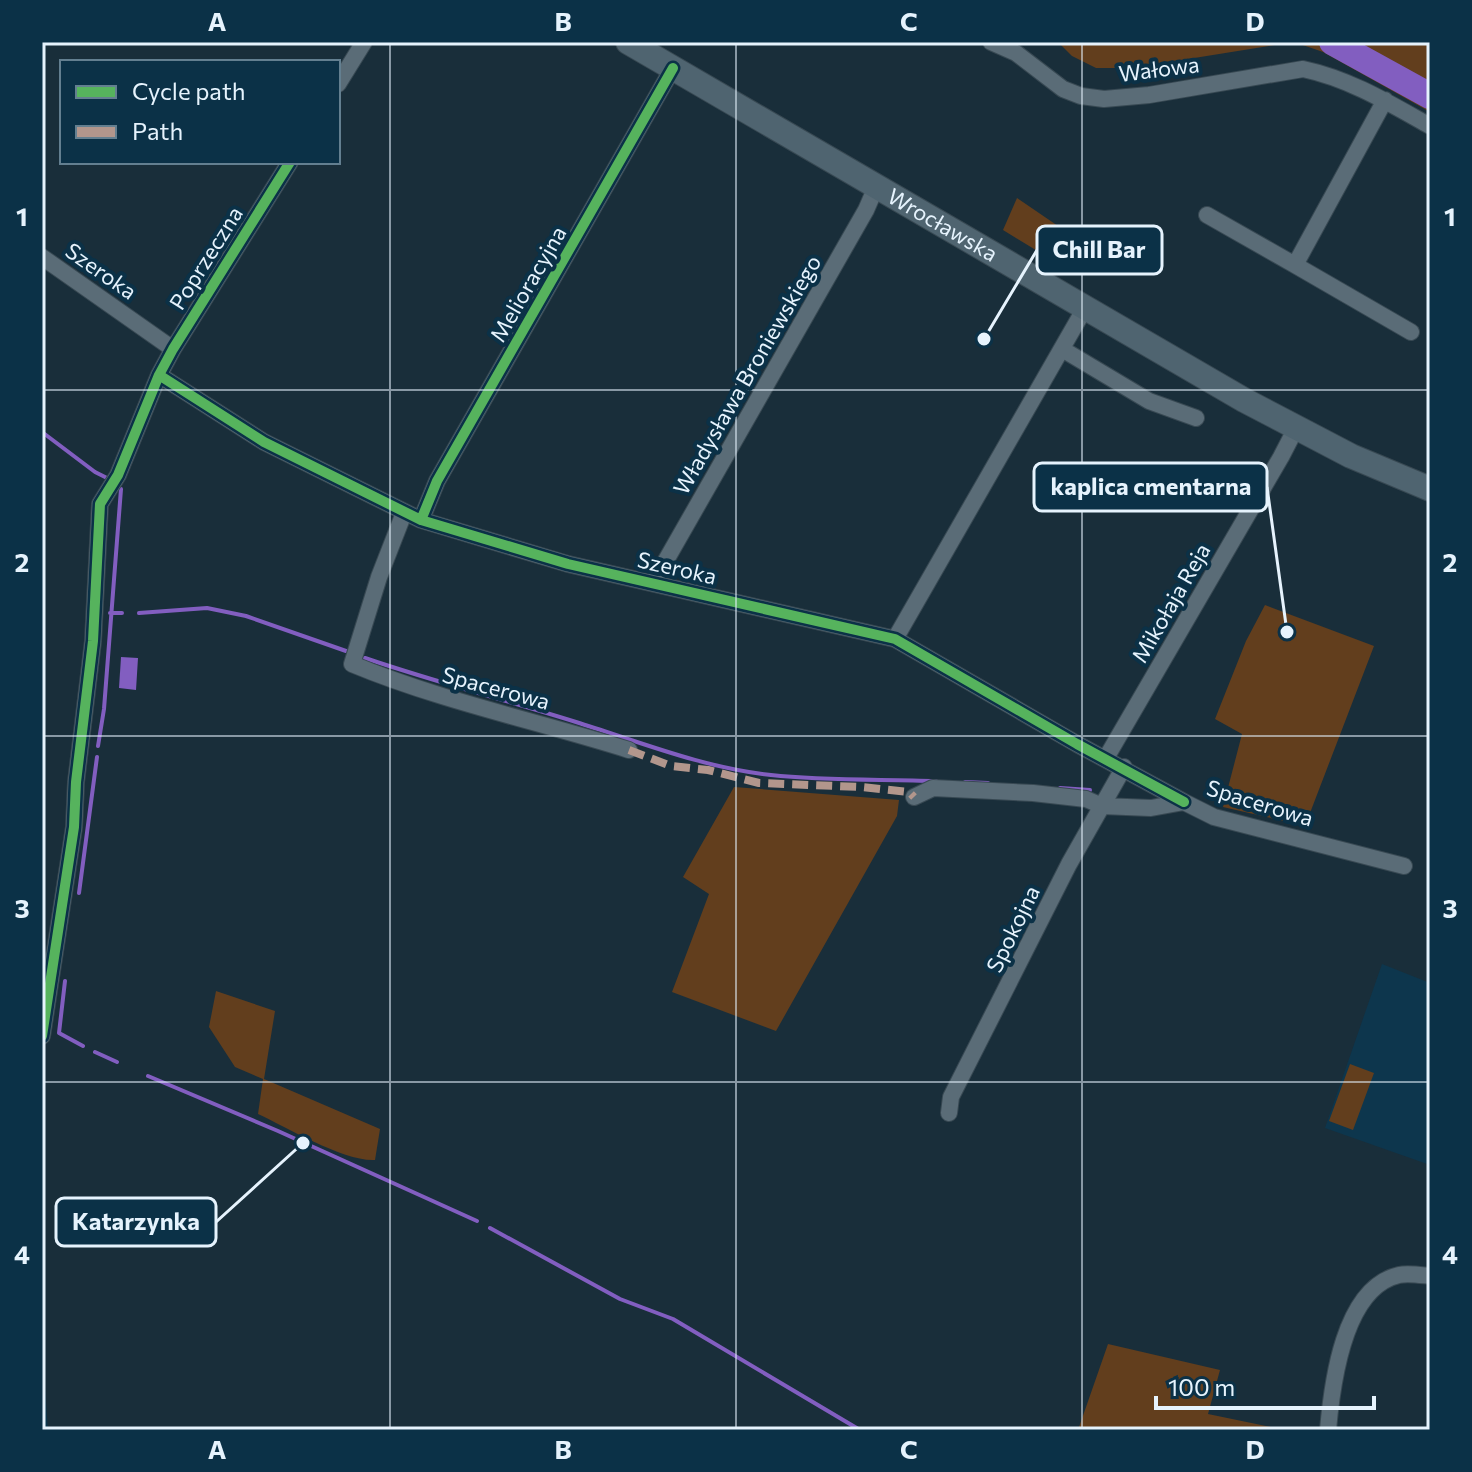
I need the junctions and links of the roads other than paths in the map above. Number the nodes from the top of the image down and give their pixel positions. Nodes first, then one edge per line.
1 (364, 42) edge
2 (628, 42) edge
3 (991, 42) edge
4 (673, 68) junction
5 (340, 81) edge
6 (1379, 97) junction
7 (1430, 126) edge
8 (289, 164) edge
9 (876, 187) junction
10 (1207, 215) dead end
11 (42, 257) edge
12 (1295, 265) junction
13 (1085, 308) junction
14 (1411, 332) dead end
15 (173, 349) junction
16 (1062, 349) junction
17 (159, 375) junction
18 (1196, 418) dead end
19 (1296, 428) junction
20 (1430, 489) edge
21 (404, 513) junction
22 (421, 520) junction
23 (653, 583) junction
24 (895, 639) junction
25 (629, 750) dead end
26 (1106, 758) junction
27 (1124, 767) junction
28 (914, 797) dead end
29 (1184, 802) junction
30 (1102, 806) junction
31 (1404, 866) dead end
32 (42, 1036) edge
33 (949, 1113) dead end
34 (1430, 1276) edge
35 (1328, 1430) edge

1 - 5 street
2 - 4 main road, Wrocławska
3 - 6 street, Wałowa
4 - 9 main road, Wrocławska
4 - 22 street, Melioracyjna
6 - 7 street, Wałowa
6 - 12 street
8 - 15 street, Poprzeczna
9 - 13 main road, Wrocławska
9 - 23 street, Władysława Broniewskiego
10 - 12 street
11 - 15 street, Szeroka
12 - 14 street
13 - 16 street
13 - 19 main road, Wrocławska
15 - 17 street, Poprzeczna
16 - 18 street
16 - 24 street
17 - 21 street, Szeroka
17 - 32 street, Poprzeczna
19 - 20 main road, Wrocławska
19 - 26 street, Mikołaja Reja
21 - 22 street, Szeroka
21 - 25 street, Spacerowa
22 - 23 street, Szeroka
23 - 24 street, Szeroka
24 - 26 street, Szeroka
26 - 27 street, Szeroka
27 - 29 street, Szeroka
27 - 30 street, Spokojna
28 - 30 street, Spacerowa
29 - 30 street, Spacerowa
29 - 31 street, Spacerowa
30 - 33 street, Spokojna
34 - 35 street

